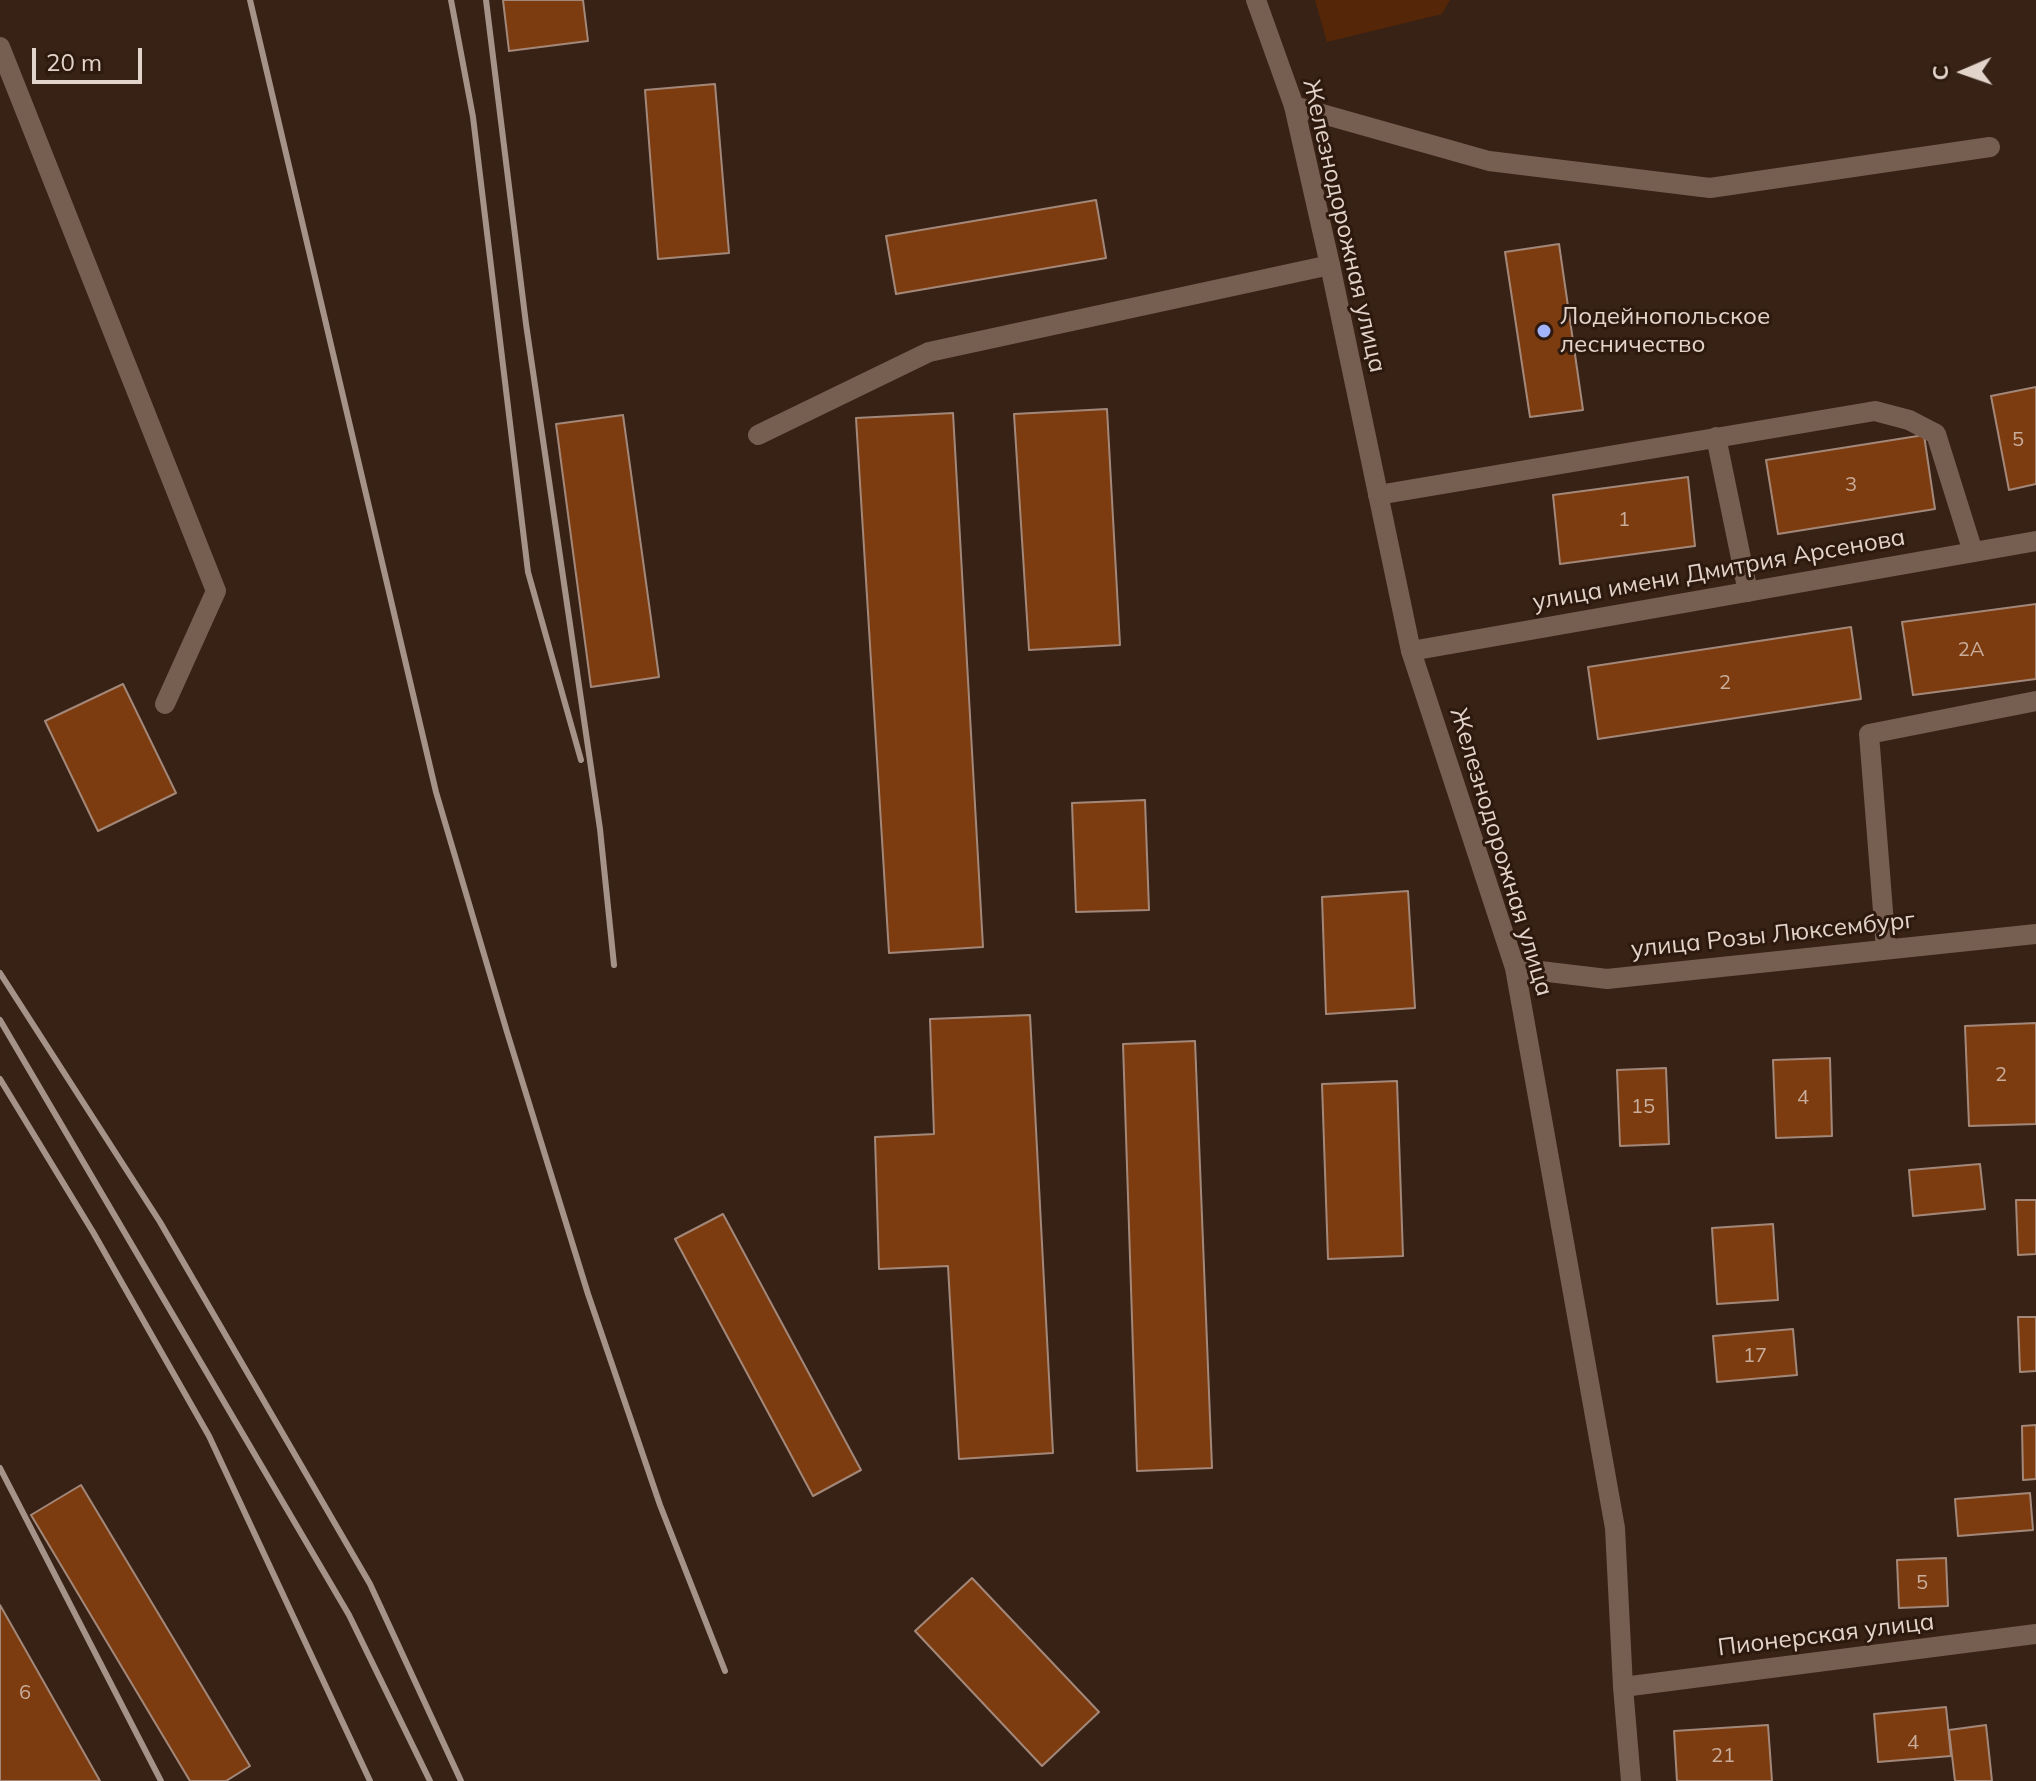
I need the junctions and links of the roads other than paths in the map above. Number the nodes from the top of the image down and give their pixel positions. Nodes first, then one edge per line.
1 (1256, 0) edge
2 (0, 47) edge
3 (1294, 106) junction
4 (1990, 147) dead end
5 (1330, 265) junction
6 (758, 435) dead end
7 (1716, 437) junction
8 (1378, 495) junction
9 (2036, 541) edge
10 (1973, 552) junction
11 (1748, 592) junction
12 (1411, 651) junction
13 (2036, 701) edge
14 (165, 704) dead end
15 (2036, 934) edge
16 (1886, 949) junction
17 (1515, 968) junction
18 (2036, 1634) edge
19 (1623, 1687) junction
20 (1631, 1781) edge

1 - 3 street, Железнодорожная улица
2 - 14 street
3 - 4 street
3 - 5 street, Железнодорожная улица
5 - 6 street
5 - 8 street, Железнодорожная улица
7 - 8 street
7 - 10 street
7 - 11 street
8 - 12 street, Железнодорожная улица
9 - 10 street, улица имени Дмитрия Арсенова
10 - 11 street, улица имени Дмитрия Арсенова
11 - 12 street, улица имени Дмитрия Арсенова
12 - 17 street, Железнодорожная улица
13 - 16 street
15 - 16 street, улица Розы Люксембург
16 - 17 street, улица Розы Люксембург
17 - 19 street, Железнодорожная улица
18 - 19 street, Пионерская улица
19 - 20 street, Железнодорожная улица

